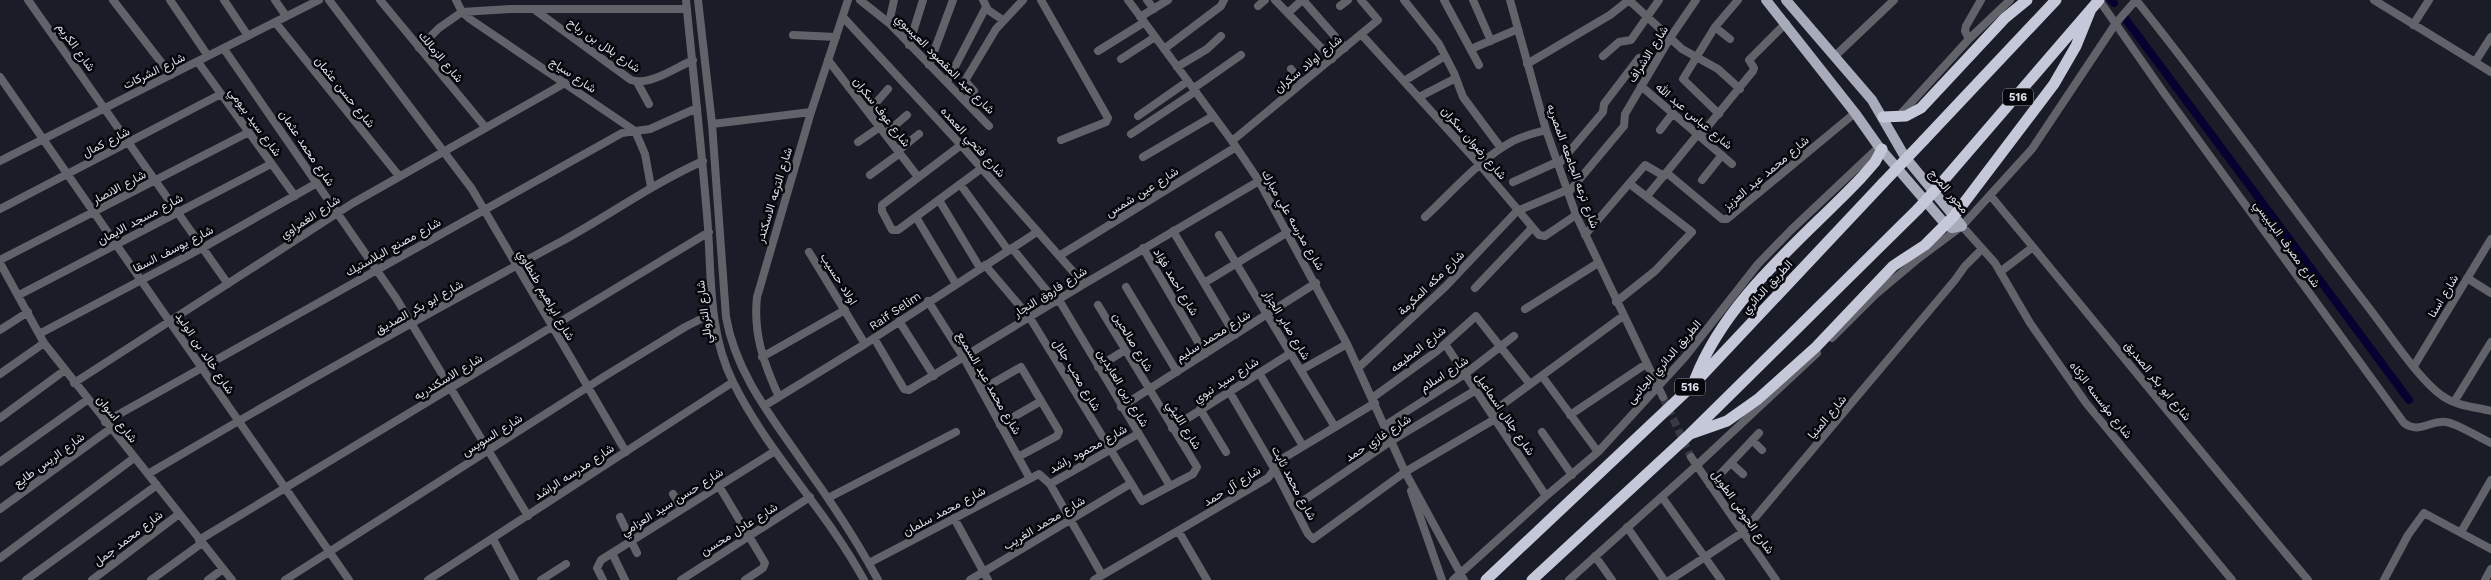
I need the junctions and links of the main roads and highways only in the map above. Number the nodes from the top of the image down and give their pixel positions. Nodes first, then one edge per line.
1 (1766, 0) edge
2 (1786, 0) edge
3 (2027, 0) edge
4 (2056, 0) edge
5 (2097, 3) edge
6 (1809, 27) junction
7 (1797, 37) junction
8 (1883, 117) junction
9 (1880, 148) junction
10 (1950, 220) junction
11 (1962, 226) road end
12 (1693, 385) junction
13 (1690, 434) junction
14 (1486, 580) edge
15 (1532, 580) edge

1 - 7 main road, محور المرج
2 - 6 main road, محور المرج
3 - 8 highway
4 - 12 highway, الطريق الدائري / 516, bridge
5 - 10 highway
5 - 13 highway, 516, bridge
6 - 7 main road
6 - 8 main road, محور المرج
7 - 9 main road, محور المرج
8 - 10 main road, محور المرج
9 - 10 main road, محور المرج
9 - 12 highway
10 - 11 main road, محور المرج
10 - 13 highway
12 - 14 highway, الطريق الدائري / 516
13 - 15 highway, 516

